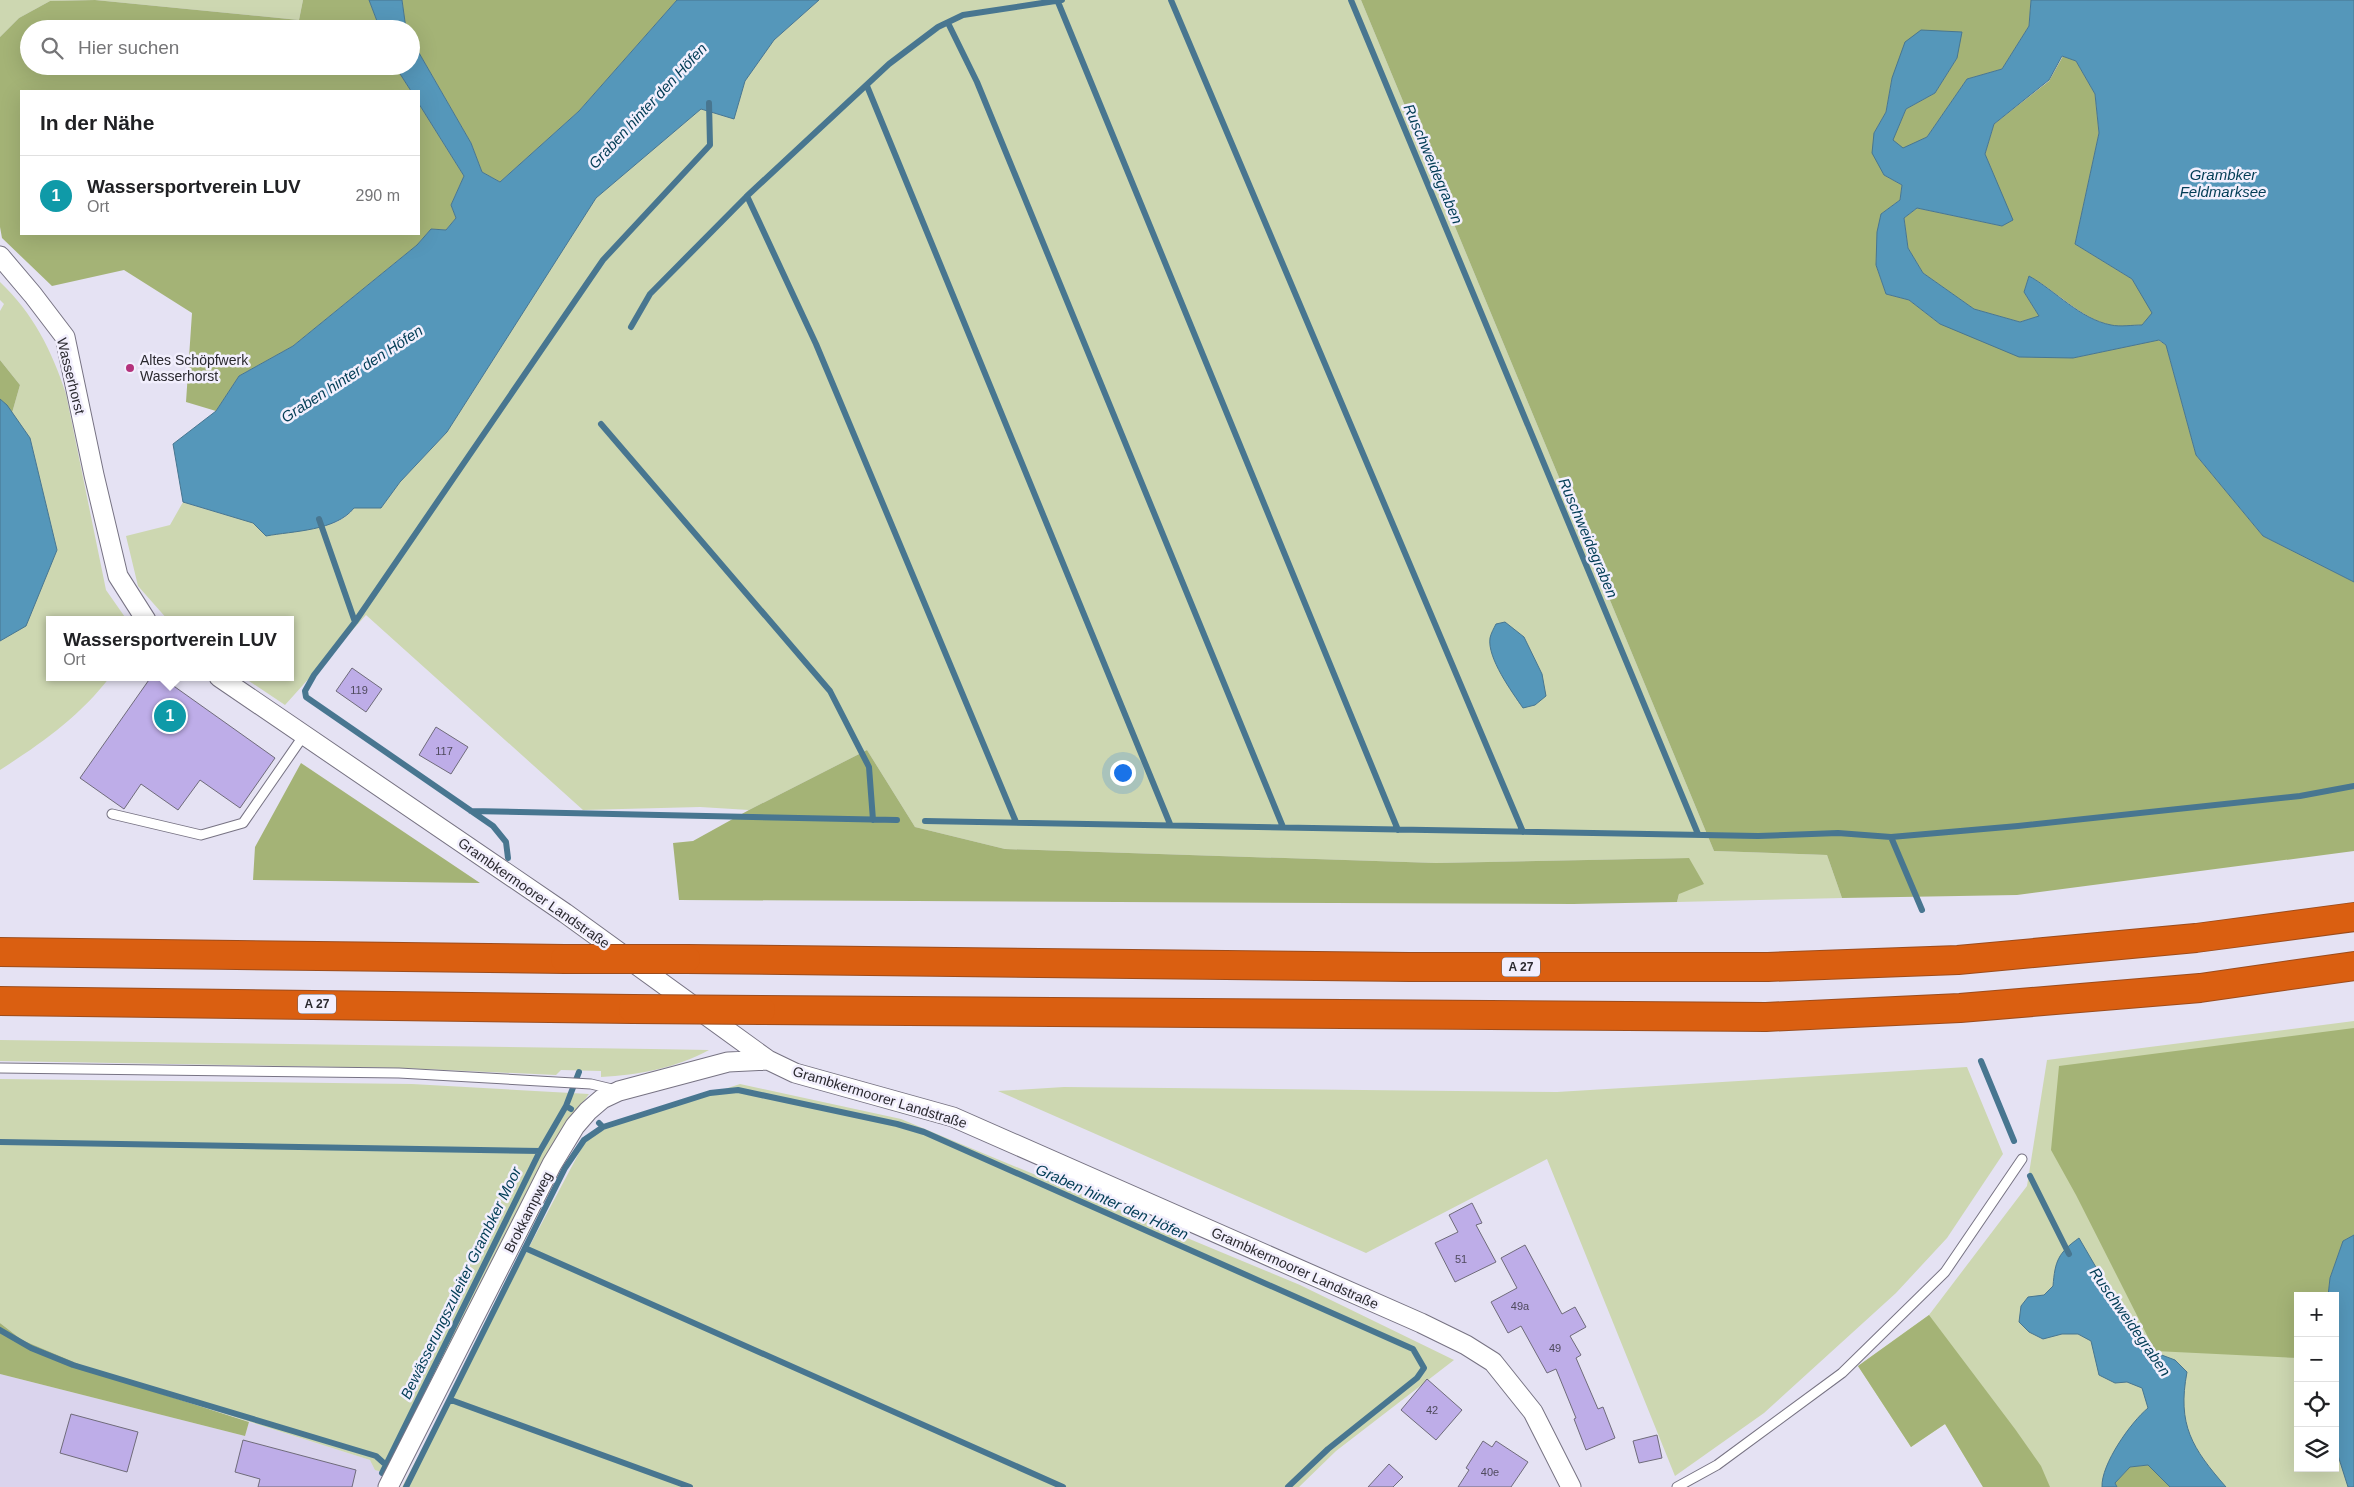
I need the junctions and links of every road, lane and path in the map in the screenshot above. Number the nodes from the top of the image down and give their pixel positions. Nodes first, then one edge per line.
1 (0, 256) edge
2 (143, 616) edge
3 (225, 681) edge
4 (304, 735) junction
5 (112, 814) dead end
6 (2354, 917) edge
7 (0, 952) edge
8 (2354, 966) edge
9 (0, 1001) edge
10 (768, 1060) junction
11 (0, 1068) edge
12 (619, 1091) junction
13 (2022, 1159) dead end
14 (388, 1487) edge
15 (1571, 1487) edge
16 (1677, 1487) edge

1 - 2 street, Wasserhorst
3 - 4 street, Grambkermoorer Landstraße
4 - 5 lane
4 - 10 street, Grambkermoorer Landstraße
6 - 7 highway, A 27, bridge
8 - 9 highway, A 27, bridge
10 - 12 street, Brokkampweg
10 - 15 street, Grambkermoorer Landstraße
11 - 12 lane
12 - 14 street, Brokkampweg
13 - 16 lane

